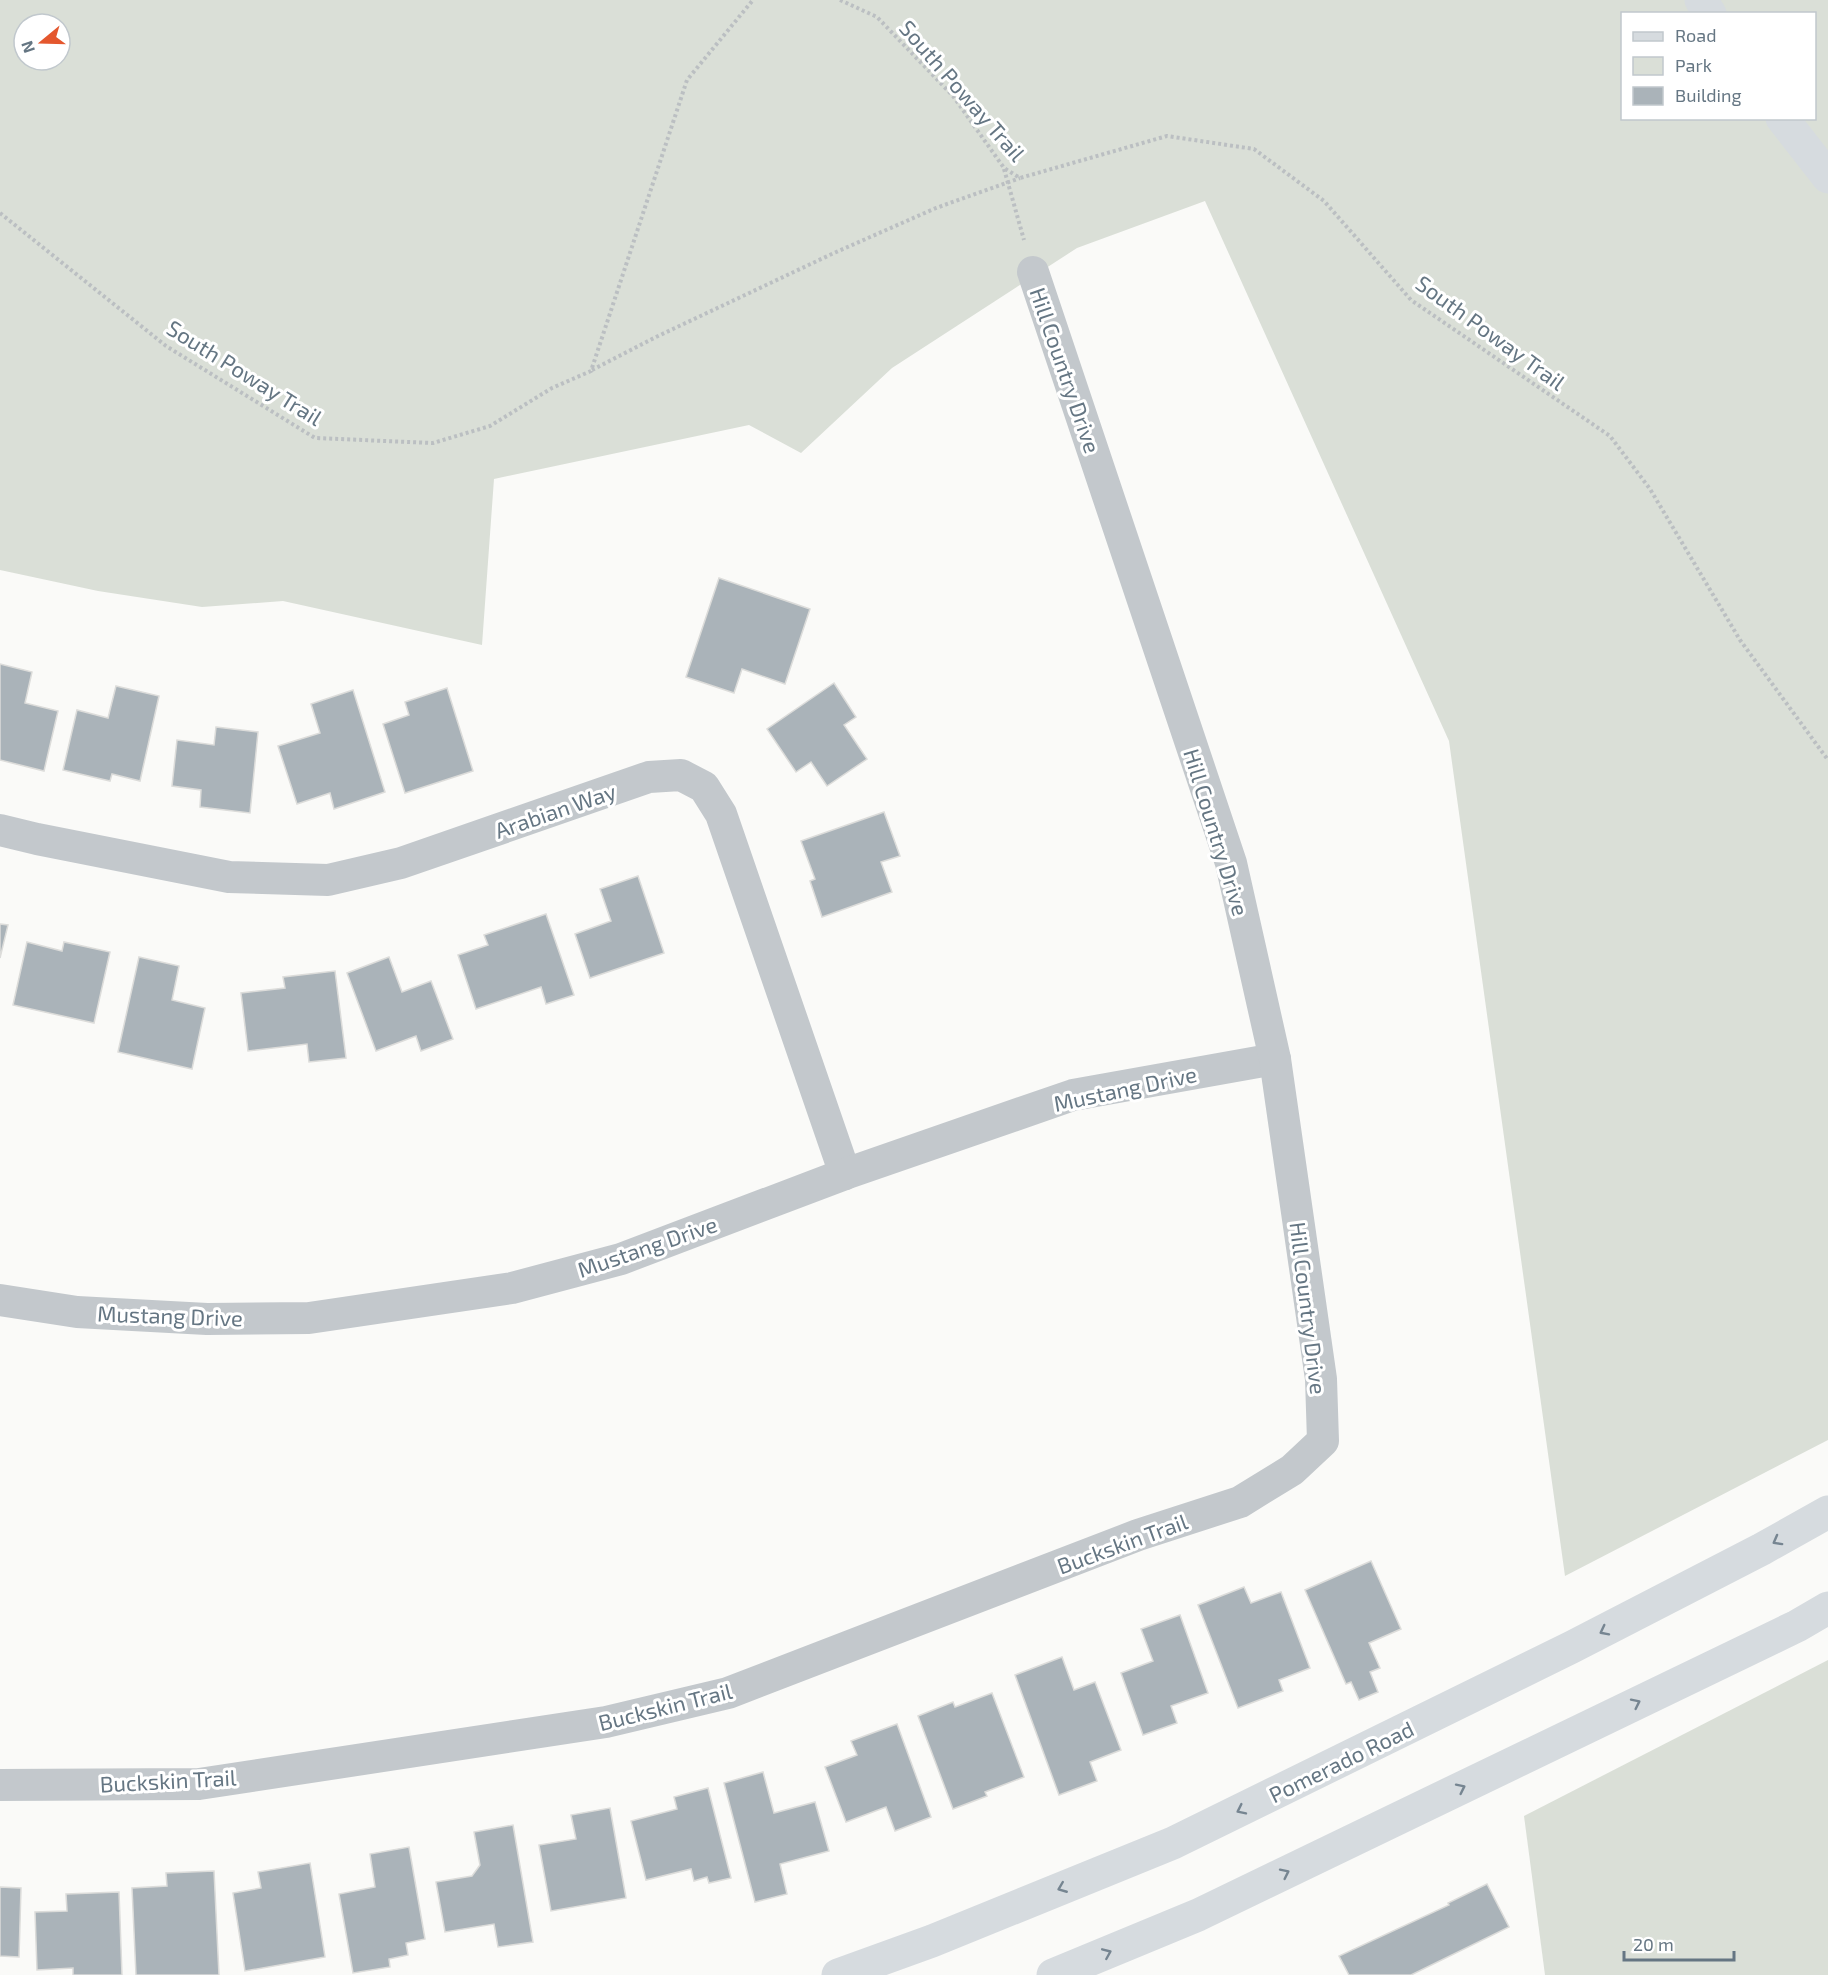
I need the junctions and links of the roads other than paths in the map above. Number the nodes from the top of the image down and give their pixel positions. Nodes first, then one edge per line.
1 (1784, 120) edge
2 (1828, 177) edge
3 (1033, 272) road end
4 (0, 830) edge
5 (1275, 1059) junction
6 (845, 1174) junction
7 (0, 1300) edge
8 (1292, 1470) joint
9 (1828, 1512) edge
10 (1828, 1608) edge
11 (0, 1785) edge
12 (838, 1975) edge
13 (1053, 1975) edge

1 - 2 main road
3 - 5 street, Hill Country Drive
4 - 6 street, Arabian Way
5 - 6 street, Mustang Drive
5 - 8 street, Hill Country Drive
6 - 7 street, Mustang Drive
8 - 11 street, Buckskin Trail
9 -> 12 main road, Pomerado Road
13 -> 10 main road

